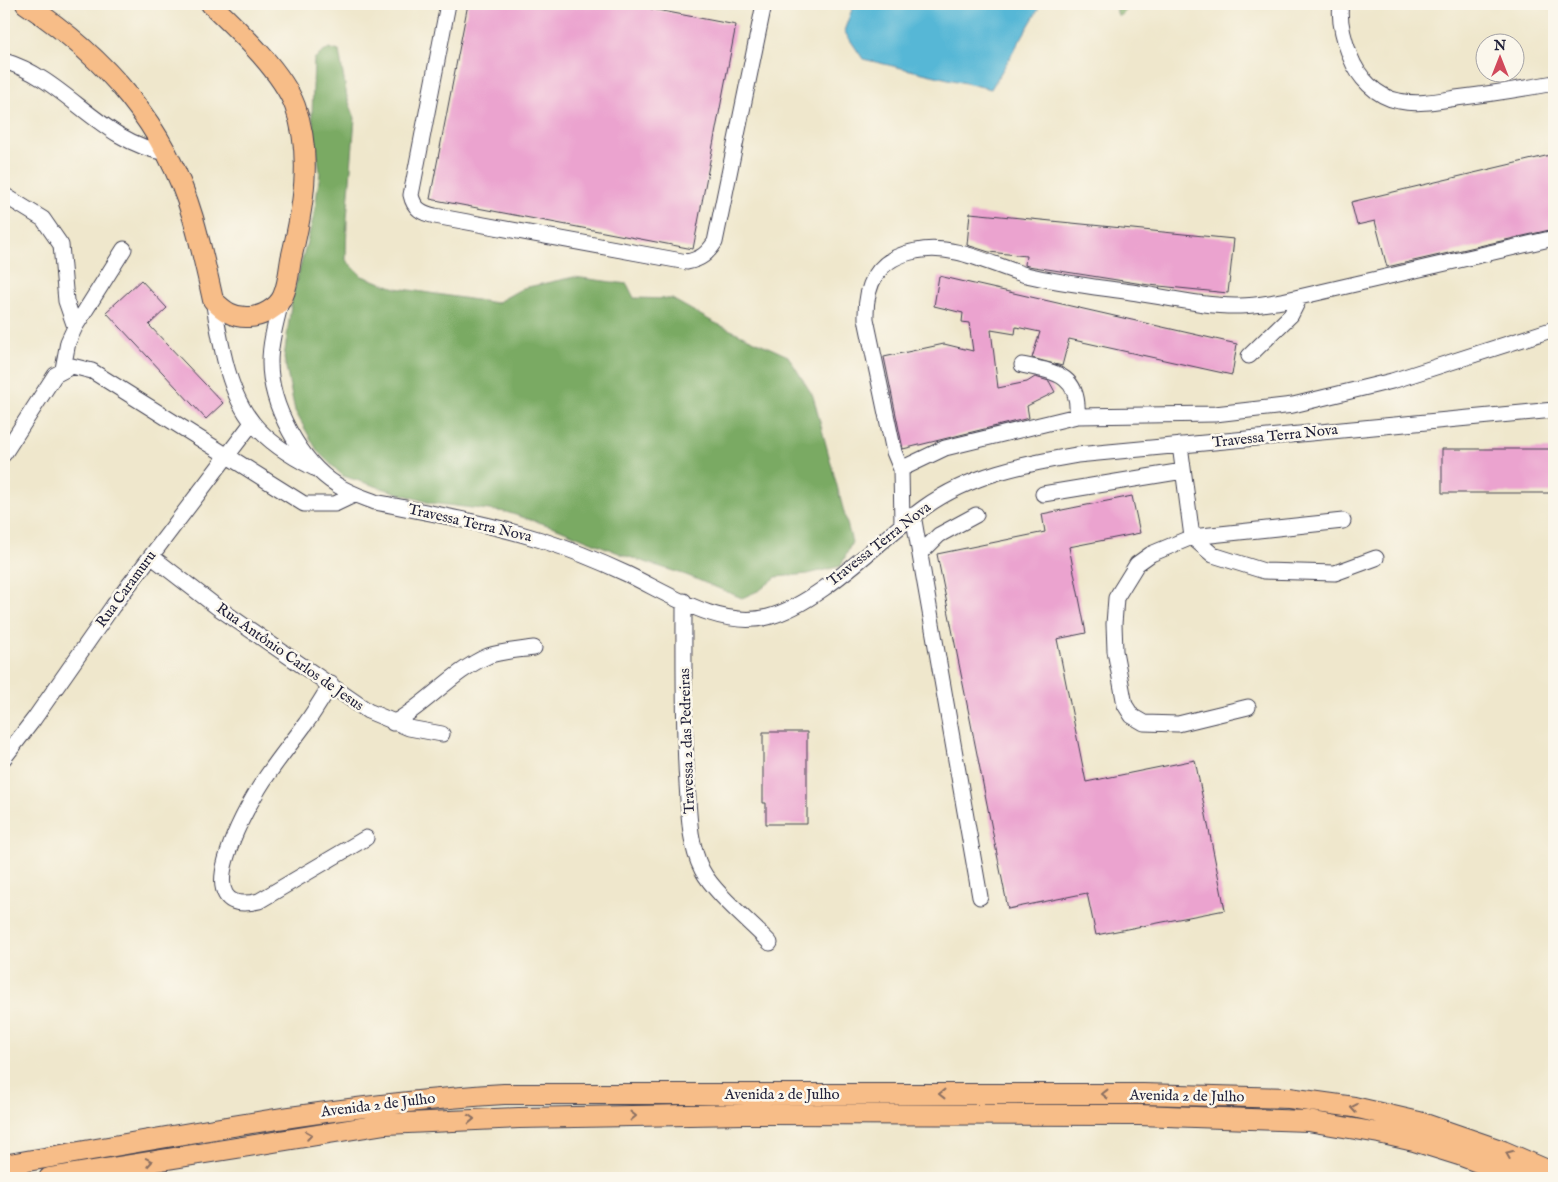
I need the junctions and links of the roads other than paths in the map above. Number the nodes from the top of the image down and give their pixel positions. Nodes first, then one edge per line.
1 (26, 4) edge
2 (448, 4) edge
3 (764, 4) edge
4 (1341, 4) edge
5 (216, 5) edge
6 (4, 60) edge
7 (1554, 83) edge
8 (167, 153) junction
9 (4, 195) edge
10 (1554, 238) edge
11 (124, 249) dead end
12 (283, 297) junction
13 (1300, 297) junction
14 (213, 300) junction
15 (75, 328) junction
16 (1554, 329) edge
17 (1248, 356) dead end
18 (1022, 365) dead end
19 (63, 369) junction
20 (1554, 404) edge
21 (1554, 410) edge
22 (1530, 411) junction
23 (1077, 416) junction
24 (252, 423) junction
25 (1180, 445) junction
26 (4, 454) edge
27 (227, 456) junction
28 (901, 469) junction
29 (320, 471) junction
30 (1183, 471) junction
31 (1043, 494) dead end
32 (354, 495) junction
33 (976, 515) dead end
34 (908, 520) junction
35 (1342, 521) dead end
36 (1192, 537) junction
37 (920, 554) junction
38 (151, 556) junction
39 (1376, 558) dead end
40 (684, 601) junction
41 (534, 648) dead end
42 (331, 684) junction
43 (1248, 707) dead end
44 (393, 723) junction
45 (442, 734) dead end
46 (4, 758) edge
47 (366, 838) dead end
48 (980, 897) dead end
49 (770, 942) dead end
50 (4, 1165) edge
51 (1554, 1173) edge
52 (49, 1178) edge
53 (1520, 1178) edge

1 - 8 main road
2 - 3 street
4 - 7 street
5 - 12 main road
6 - 8 street
8 - 14 main road
9 - 15 street
10 - 13 street
11 - 15 street
12 - 14 main road
12 - 29 street
13 - 17 street
13 - 28 street
14 - 24 street
15 - 19 street
16 - 23 street
18 - 23 street
19 - 26 street
19 - 27 street
20 - 22 street
21 - 22 street, Travessa Terra Nova
22 - 25 street, Travessa Terra Nova
23 - 28 street
24 - 27 street, Rua Caramuru
24 - 29 street
25 - 30 street
25 - 34 street, Travessa Terra Nova
27 - 32 street
27 - 38 street, Rua Caramuru
28 - 34 street
29 - 32 street, Travessa Terra Nova
30 - 31 street
30 - 36 street
32 - 40 street, Travessa Terra Nova
33 - 37 street
34 - 37 street
34 - 40 street, Travessa Terra Nova
35 - 36 street
36 - 39 street
36 - 43 street
37 - 48 street
38 - 42 street, Rua Antônio Carlos de Jesus
38 - 46 street, Rua Caramuru
40 - 49 street, Travessa 2 das Pedreiras
41 - 44 street
42 - 44 street, Rua Antônio Carlos de Jesus
42 - 47 street
44 - 45 street, Rua Antônio Carlos de Jesus
51 -> 50 main road, Avenida 2 de Julho
52 -> 53 main road, Avenida 2 de Julho

